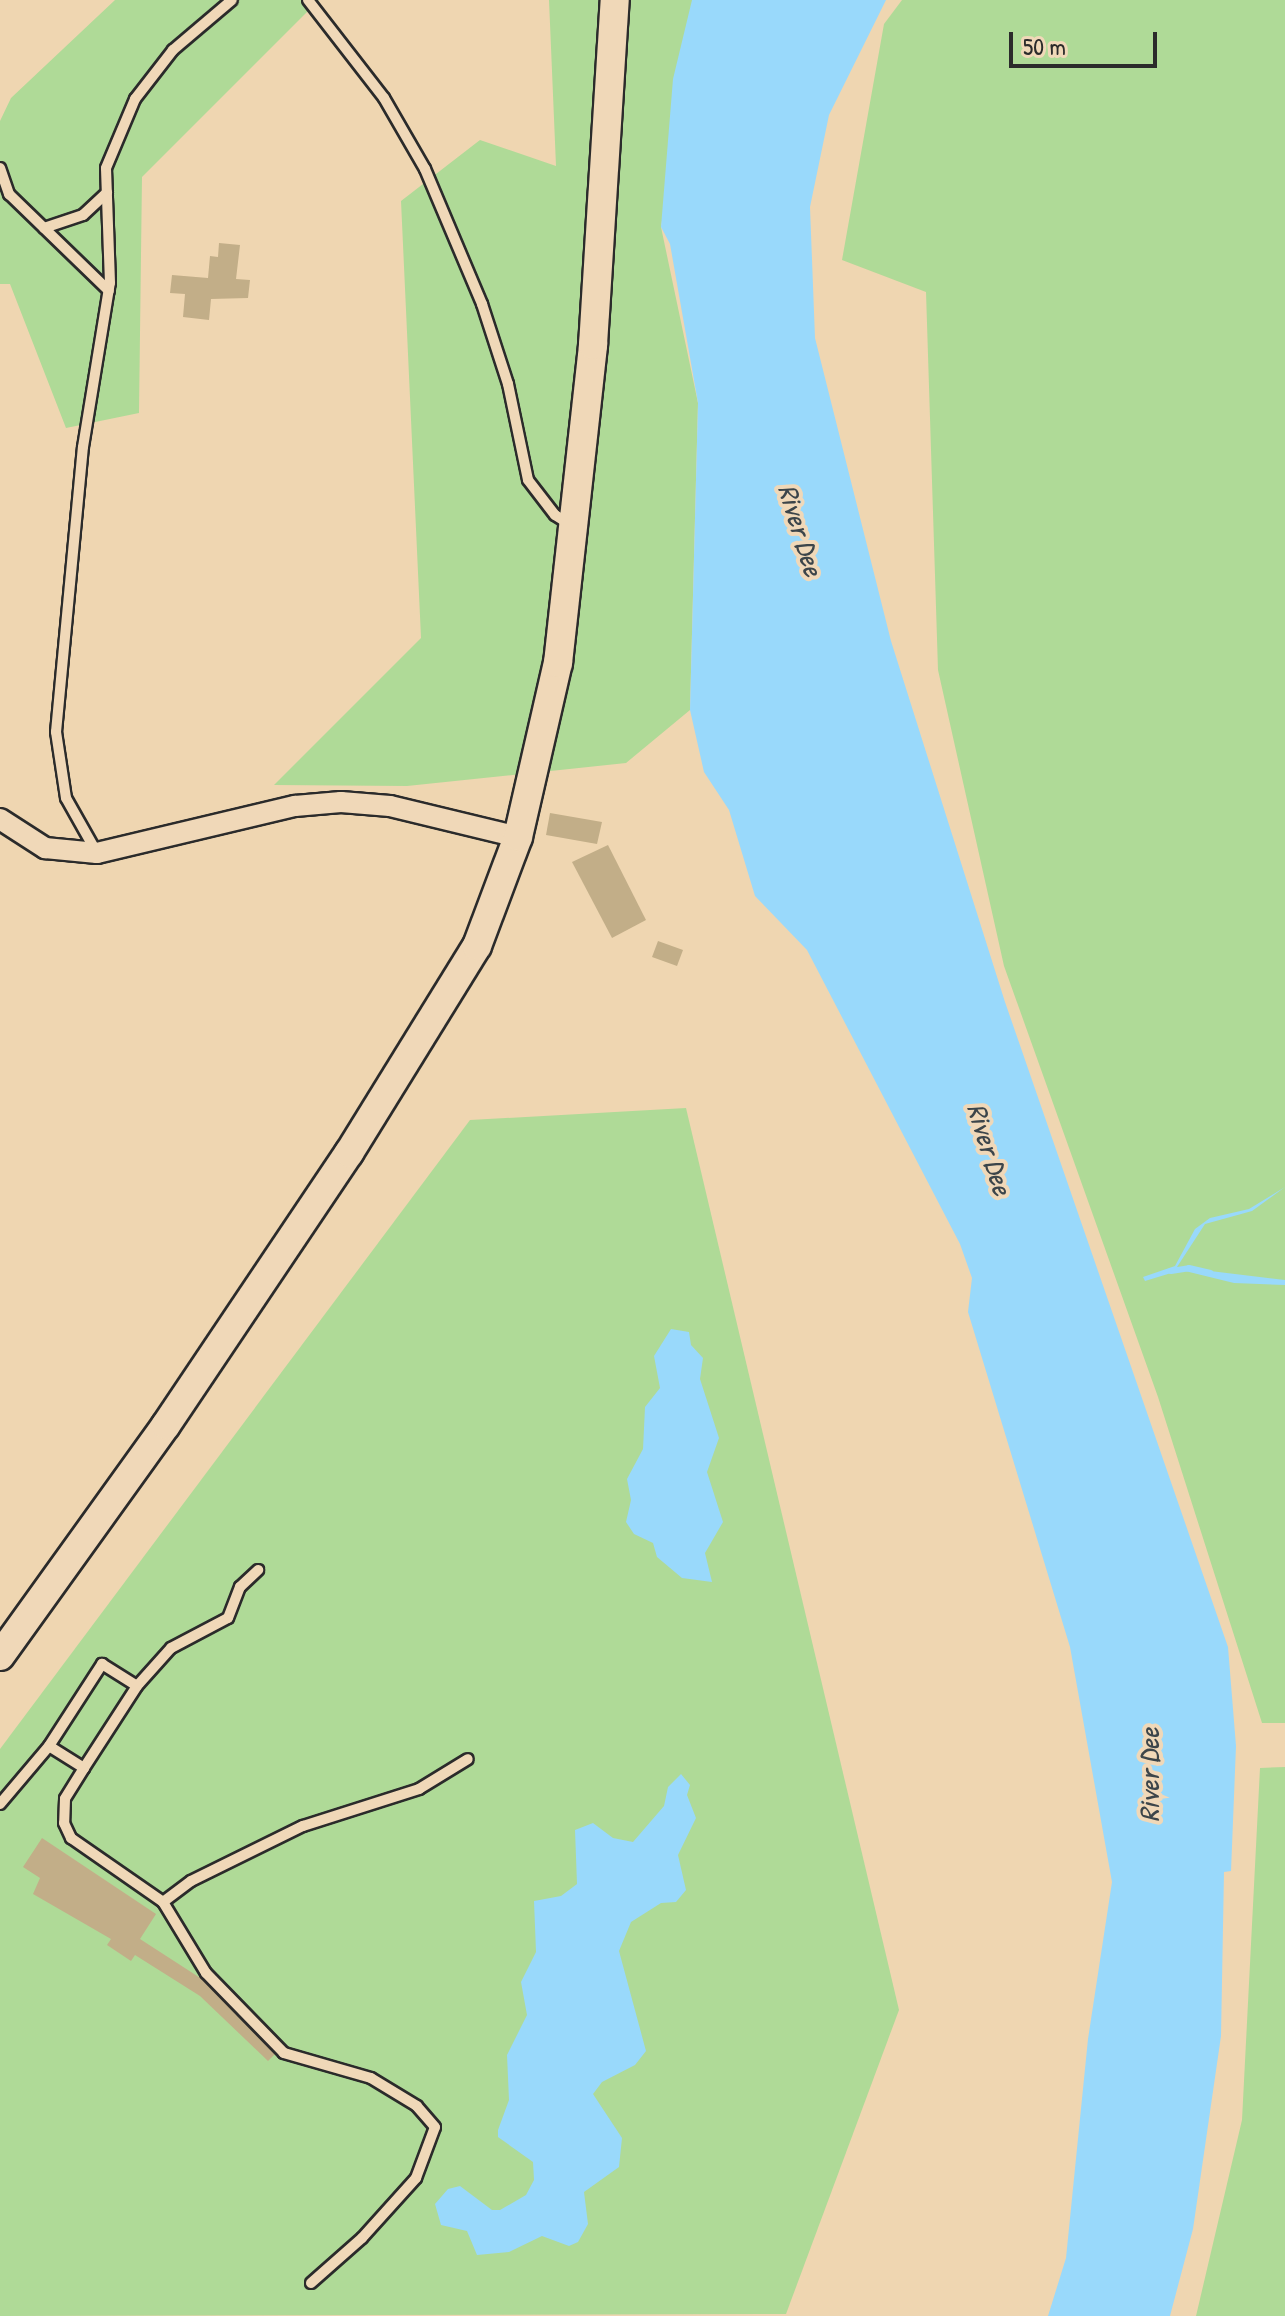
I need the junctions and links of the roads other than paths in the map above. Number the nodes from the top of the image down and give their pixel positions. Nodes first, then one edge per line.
1 (232, 0) edge
2 (308, 0) edge
3 (615, 0) edge
4 (1, 175) edge
5 (107, 193) junction
6 (44, 228) junction
7 (109, 291) junction
8 (573, 526) junction
9 (0, 819) edge
10 (518, 837) junction
11 (97, 853) junction
12 (258, 1570) dead end
13 (0, 1656) edge
14 (137, 1686) junction
15 (49, 1746) junction
16 (468, 1759) dead end
17 (84, 1768) junction
18 (0, 1804) edge
19 (163, 1902) junction
20 (311, 2283) dead end

1 - 5 lane
2 - 8 lane
3 - 8 main road
4 - 6 lane
5 - 6 lane
5 - 7 lane
6 - 7 lane
7 - 11 lane
8 - 10 main road
9 - 11 street
10 - 11 street
10 - 13 main road
12 - 14 lane
14 - 15 lane
14 - 17 lane
15 - 17 lane
15 - 18 lane
16 - 19 lane
17 - 19 lane
19 - 20 lane

